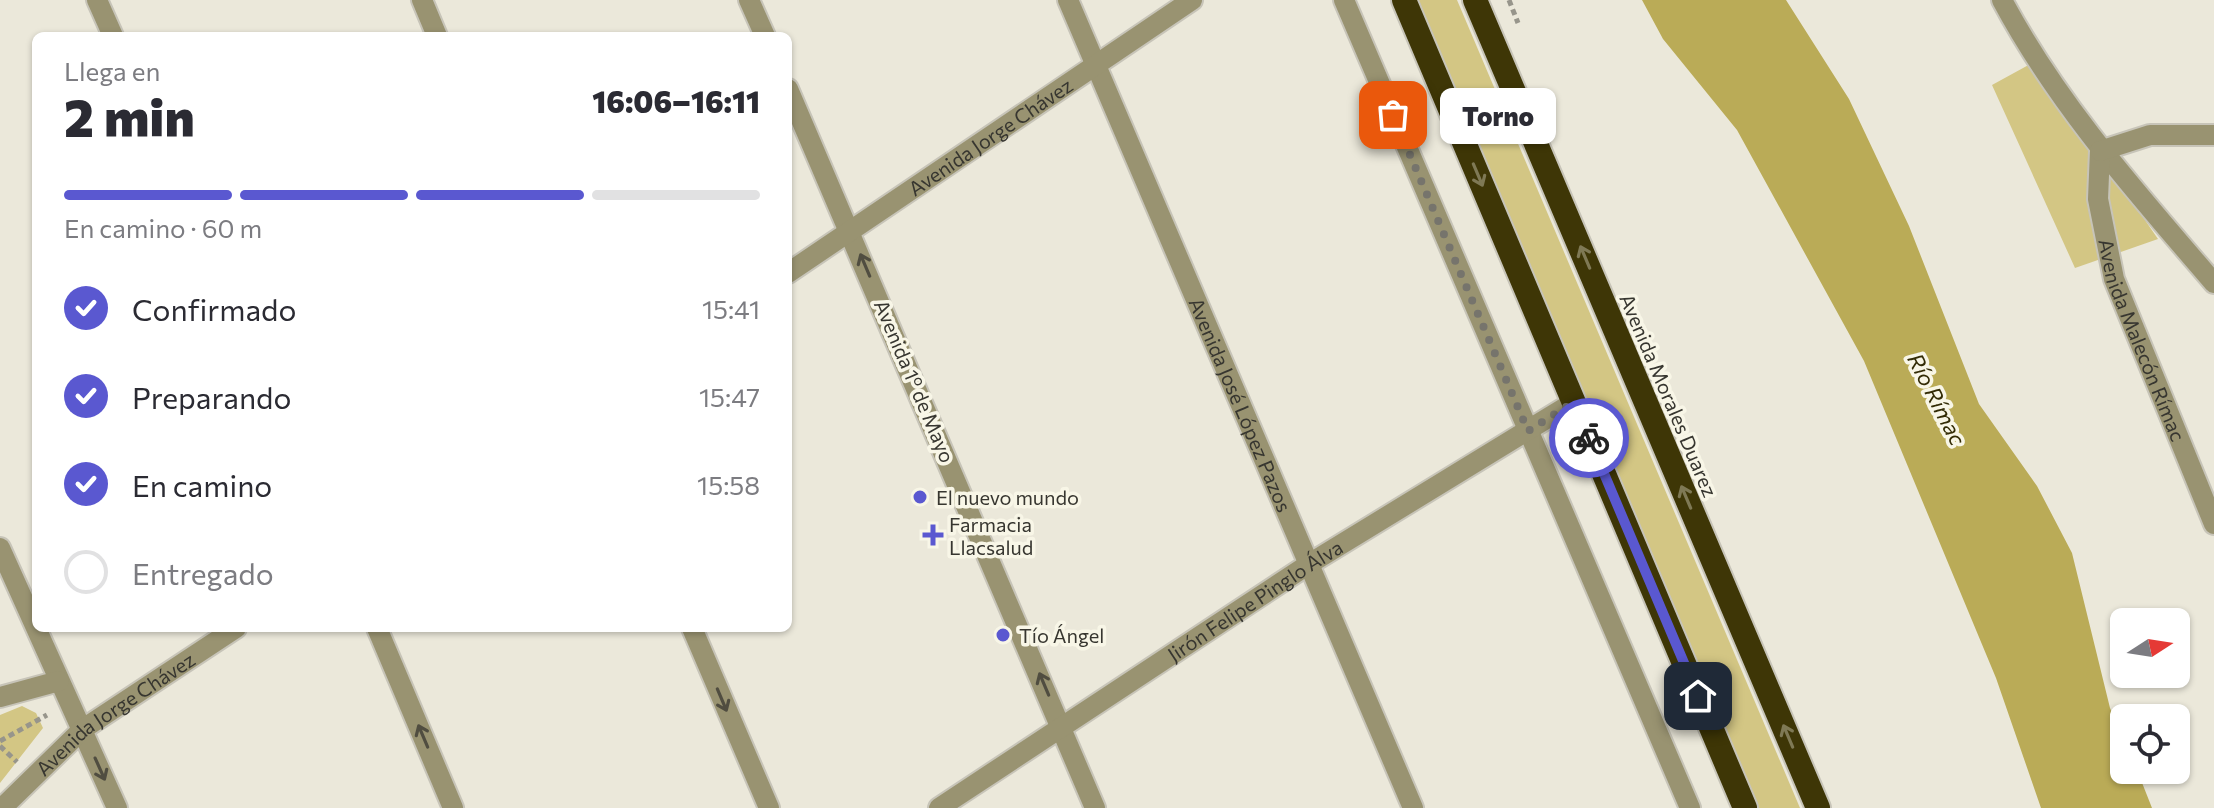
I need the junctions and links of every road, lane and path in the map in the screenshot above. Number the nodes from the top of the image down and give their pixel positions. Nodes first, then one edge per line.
1 (97, 0) edge
2 (422, 0) edge
3 (749, 0) edge
4 (1068, 0) edge
5 (1192, 0) edge
6 (1344, 0) edge
7 (1404, 0) edge
8 (1475, 0) edge
9 (2002, 0) edge
10 (111, 32) edge
11 (435, 32) edge
12 (763, 32) edge
13 (1096, 64) junction
14 (792, 98) edge
15 (2214, 135) edge
16 (2100, 151) junction
17 (851, 232) junction
18 (792, 270) edge
19 (2214, 283) edge
20 (1574, 402) junction
21 (1528, 431) junction
22 (2214, 524) edge
23 (0, 548) edge
24 (1309, 564) junction
25 (32, 620) edge
26 (37, 632) edge
27 (230, 632) edge
28 (379, 632) edge
29 (694, 632) edge
30 (59, 681) junction
31 (0, 697) edge
32 (69, 703) junction
33 (1061, 726) junction
34 (83, 729) junction
35 (0, 741) edge
36 (2, 808) edge
37 (117, 808) edge
38 (453, 808) edge
39 (769, 808) edge
40 (939, 808) edge
41 (1095, 808) edge
42 (1413, 808) edge
43 (1690, 808) edge
44 (1745, 808) edge
45 (1818, 808) edge

1 - 10 street
2 - 11 street
3 - 12 street
4 - 13 street, Avenida José López Pazos
5 - 13 street, Avenida Jorge Chávez
6 - 21 street
7 -> 20 highway
45 -> 8 highway, Avenida Morales Duarez
9 - 16 street
13 - 17 street, Avenida Jorge Chávez
13 - 24 street, Avenida José López Pazos
14 - 17 street, Avenida 1º de Mayo
15 - 16 street
16 - 19 street
16 - 22 street, Avenida Malecón Rímac
17 - 18 street, Avenida Jorge Chávez
33 -> 17 street, Avenida 1º de Mayo
20 - 21 street, Jirón Felipe Pinglo Álva
20 - 44 highway
21 - 24 street, Jirón Felipe Pinglo Álva
21 - 43 street
23 - 25 street
24 - 33 street, Jirón Felipe Pinglo Álva
24 - 42 street, Avenida José López Pazos
26 - 30 street
27 - 34 street, Avenida Jorge Chávez
38 -> 28 street
29 -> 39 street
30 - 31 street
30 - 32 street
32 - 34 street
32 - 35 path
33 - 40 street, Jirón Felipe Pinglo Álva
33 - 41 street, Avenida 1º de Mayo
34 - 36 street, Avenida Jorge Chávez
34 -> 37 street

